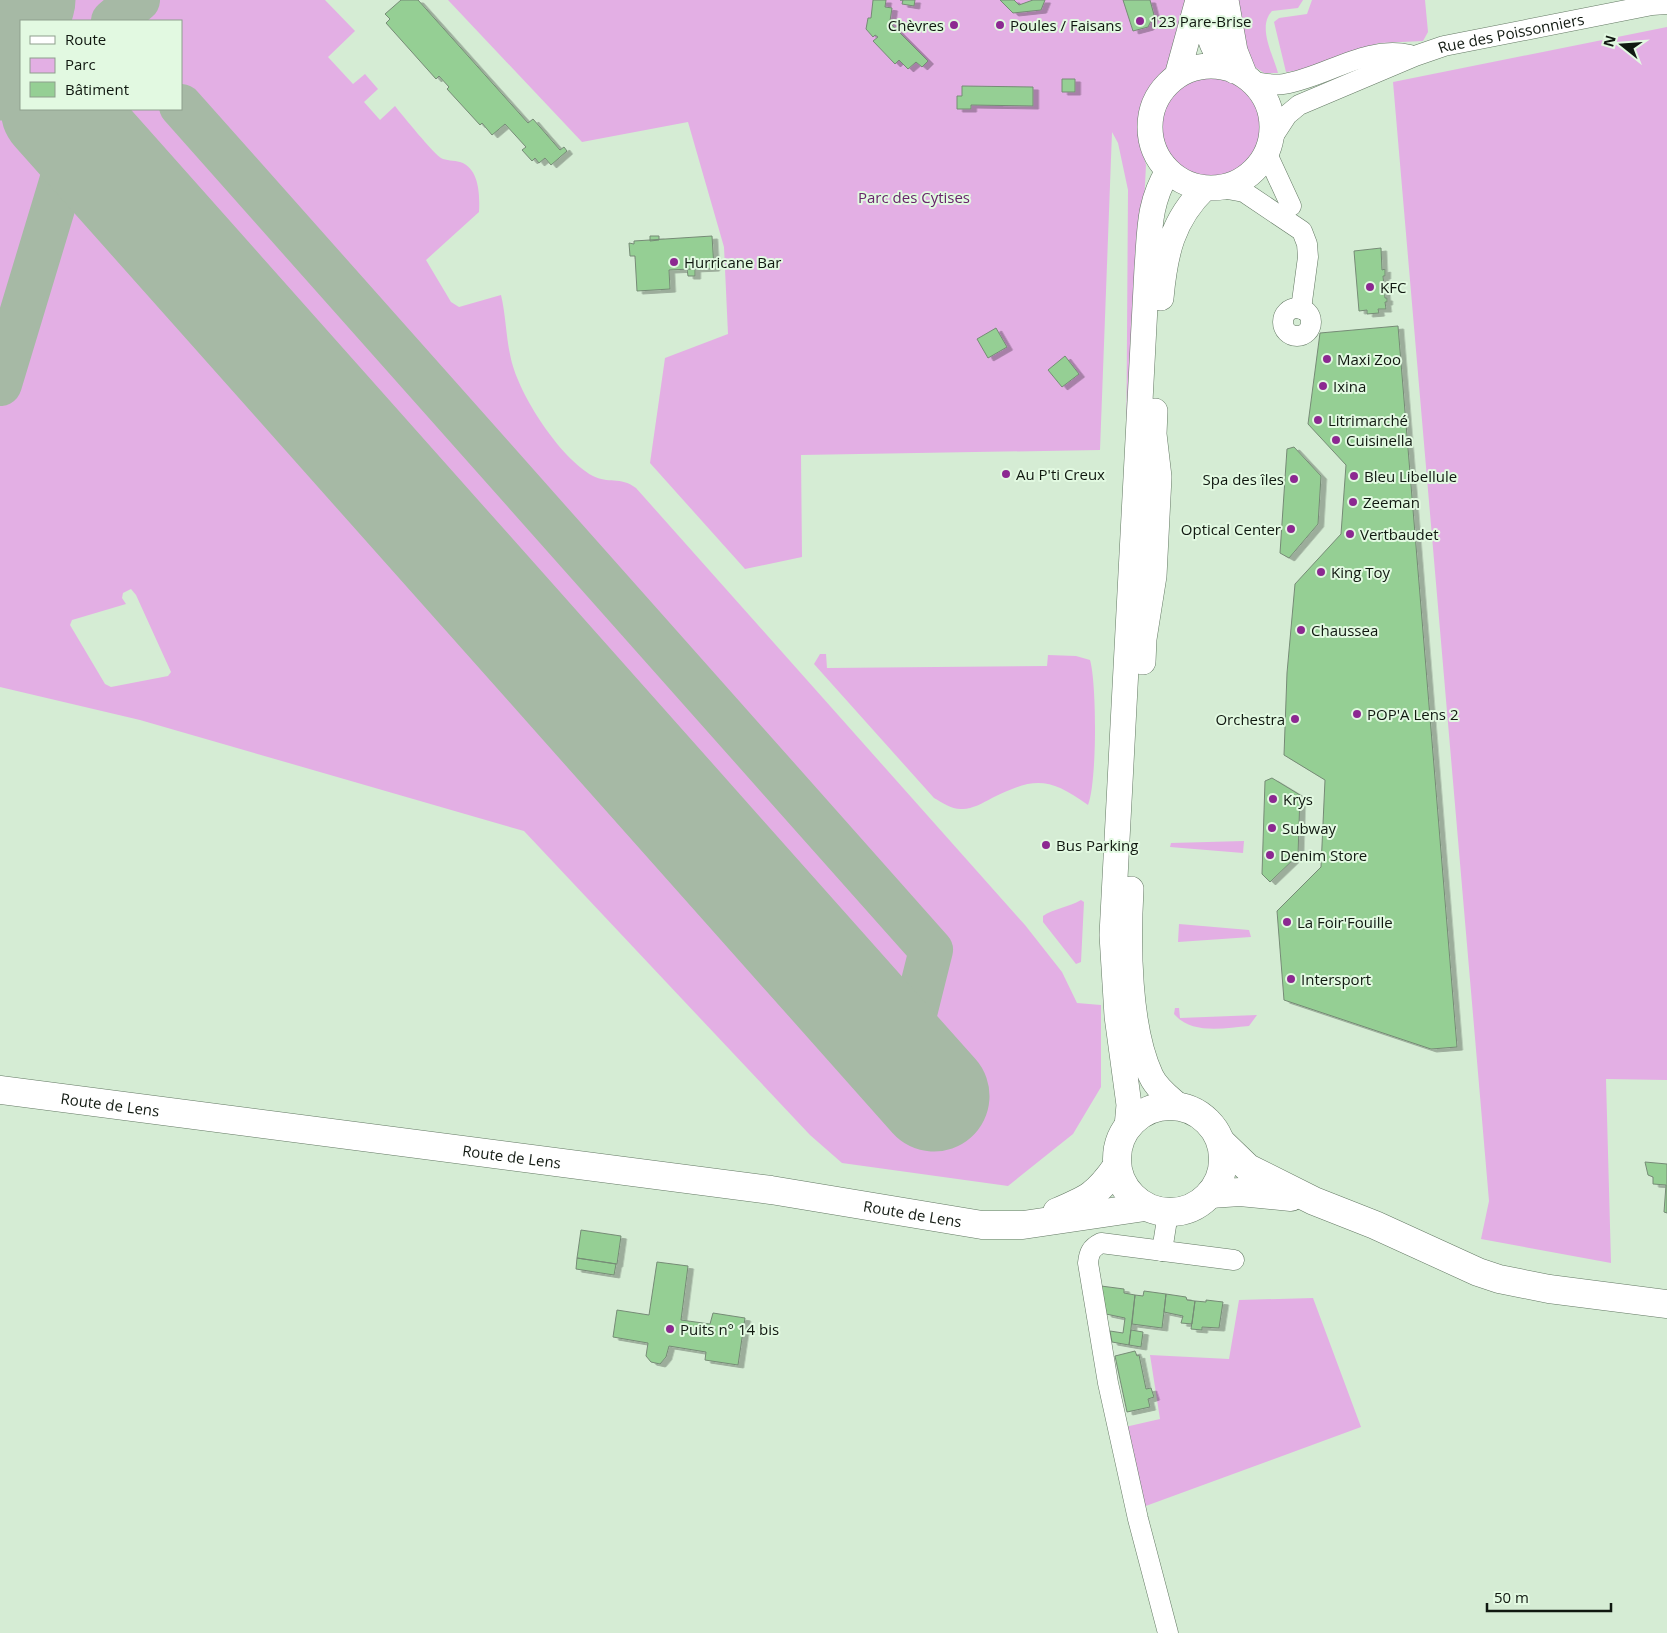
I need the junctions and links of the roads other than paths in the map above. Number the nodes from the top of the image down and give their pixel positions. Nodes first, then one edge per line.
1 (1198, 0) edge
2 (1206, 0) edge
3 (1226, 0) edge
4 (1667, 4) edge
5 (1415, 56) junction
6 (1177, 76) junction
7 (1244, 76) junction
8 (1269, 146) junction
9 (1168, 171) junction
10 (1214, 188) junction
11 (1291, 206) dead end
12 (1301, 309) dead end
13 (0, 1090) edge
14 (1180, 1106) junction
15 (1127, 1127) junction
16 (1220, 1142) junction
17 (1117, 1166) junction
18 (1210, 1194) junction
19 (1314, 1201) junction
20 (1157, 1210) junction
21 (1023, 1225) junction
22 (1162, 1251) junction
23 (1234, 1260) dead end
24 (1667, 1304) edge
25 (1168, 1633) edge

1 - 6 street
2 - 7 street
3 - 7 street
4 - 5 street, Rue des Poissonniers
5 - 7 street, Rue des Poissonniers
5 - 8 street, Rue des Poissonniers
6 - 7 street
6 - 9 street
7 - 8 street
8 - 10 street
8 - 11 street
9 - 10 street
9 - 15 street
10 - 12 street
10 - 14 street
13 - 21 main road, Route de Lens
14 - 15 main road
14 - 16 main road
15 - 17 main road
16 - 18 main road
16 - 19 main road
17 - 20 main road
17 - 21 main road, Route de Lens
18 - 19 main road
18 - 20 main road
19 - 24 main road
20 - 21 main road, Route de Lens
20 - 22 street
22 - 23 street
22 - 25 street

